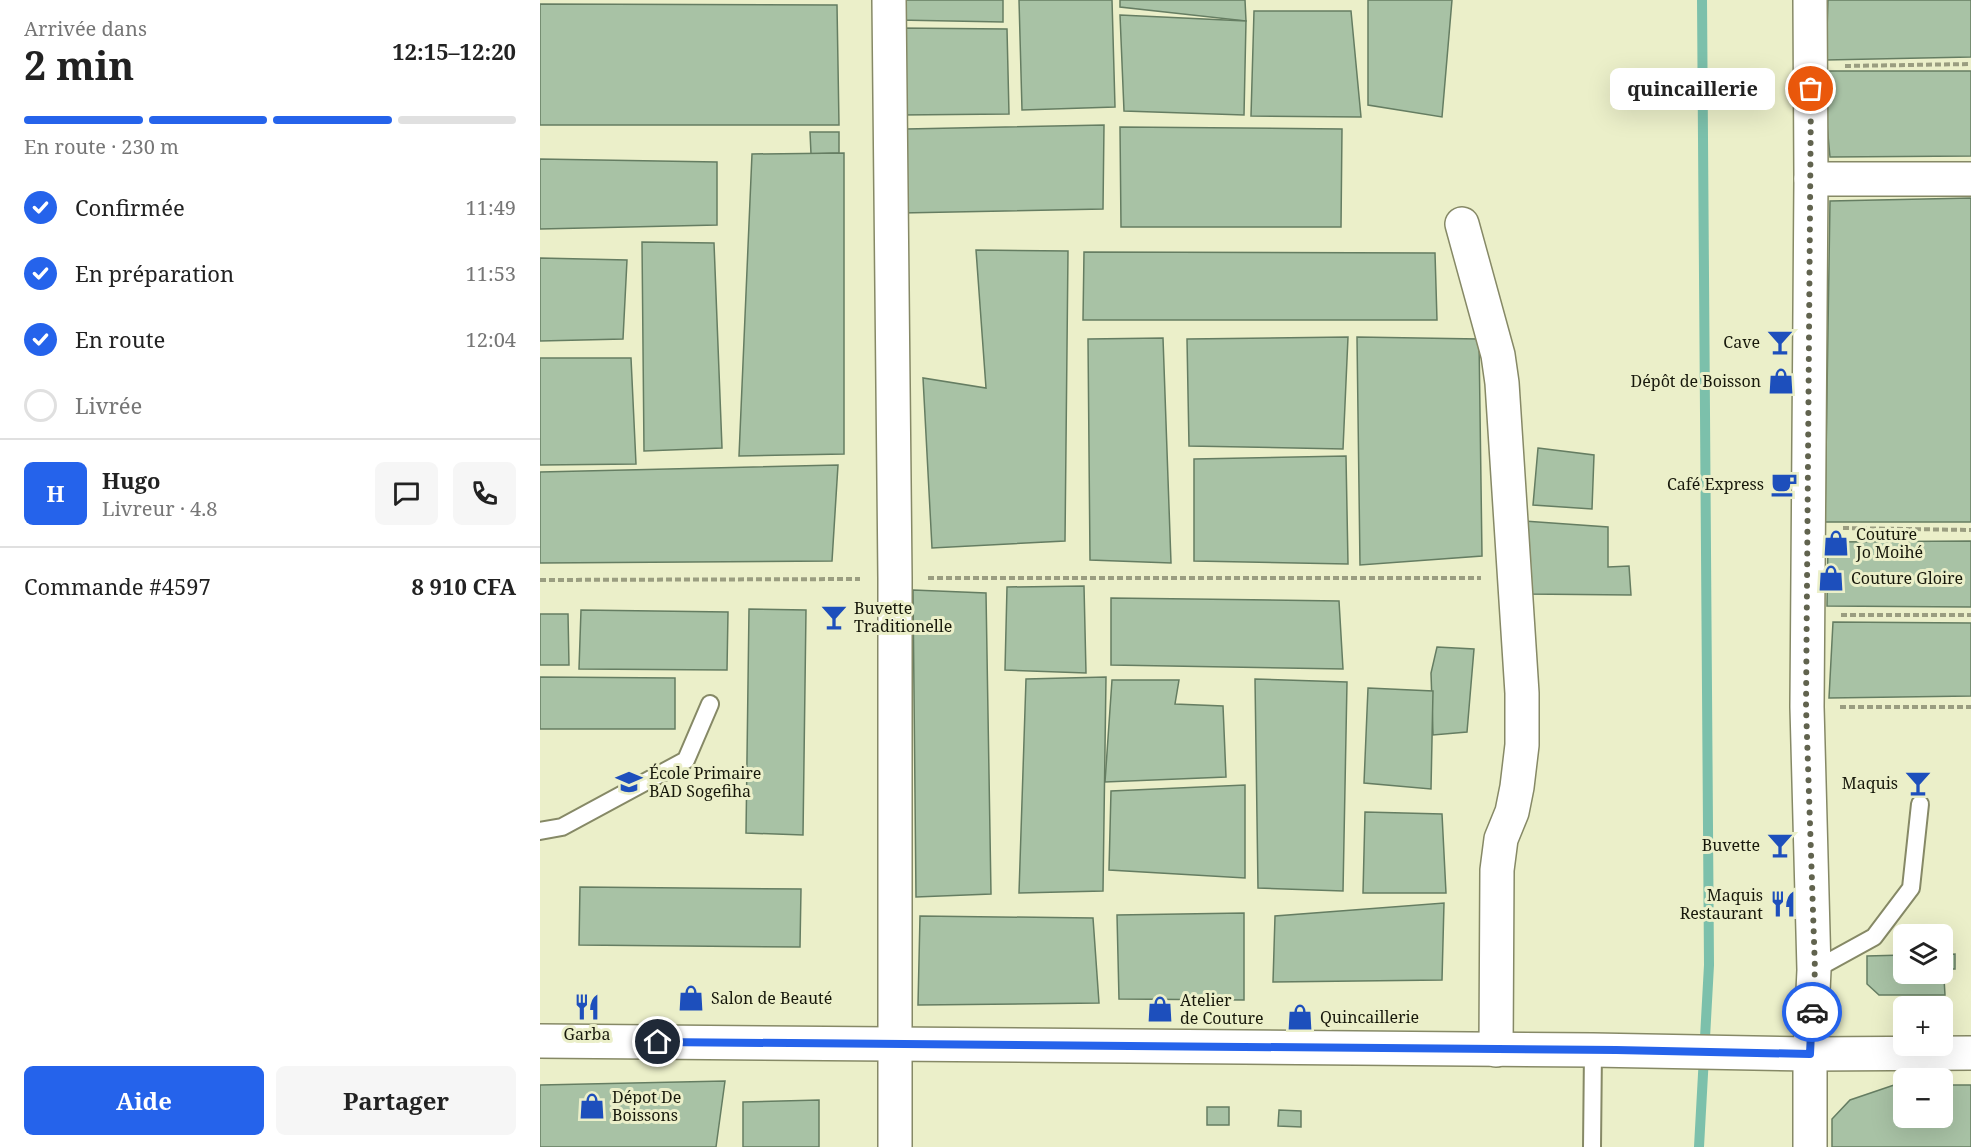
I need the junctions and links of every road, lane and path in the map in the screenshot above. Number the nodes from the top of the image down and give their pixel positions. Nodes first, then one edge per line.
1 (889, 0) edge
2 (1810, 0) edge
3 (1971, 64) edge
4 (1844, 66) dead end
5 (1811, 179) junction
6 (1971, 179) edge
7 (1462, 224) dead end
8 (1808, 528) junction
9 (1971, 530) edge
10 (896, 578) junction
11 (1515, 578) junction
12 (540, 580) edge
13 (1808, 615) junction
14 (1971, 615) edge
15 (710, 704) dead end
16 (1806, 707) junction
17 (1971, 707) edge
18 (1920, 804) dead end
19 (540, 831) edge
20 (1815, 970) junction
21 (540, 1041) edge
22 (896, 1044) junction
23 (1496, 1050) junction
24 (1593, 1050) junction
25 (1971, 1053) edge
26 (1810, 1054) junction
27 (895, 1147) edge
28 (1592, 1147) edge
29 (1810, 1147) edge

1 - 10 street
2 - 5 street
3 - 4 path
5 - 6 street
5 - 8 street
7 - 11 street
8 - 9 path
8 - 13 street
10 - 11 path
10 - 12 path
10 - 22 street
11 - 23 street
13 - 14 path
13 - 16 street
15 - 19 lane
16 - 17 path
16 - 20 street
18 - 20 lane
20 - 26 street
21 - 22 street
22 - 23 street
22 - 27 street
23 - 24 street
24 - 26 street
24 - 28 lane
25 - 26 street
26 - 29 street

